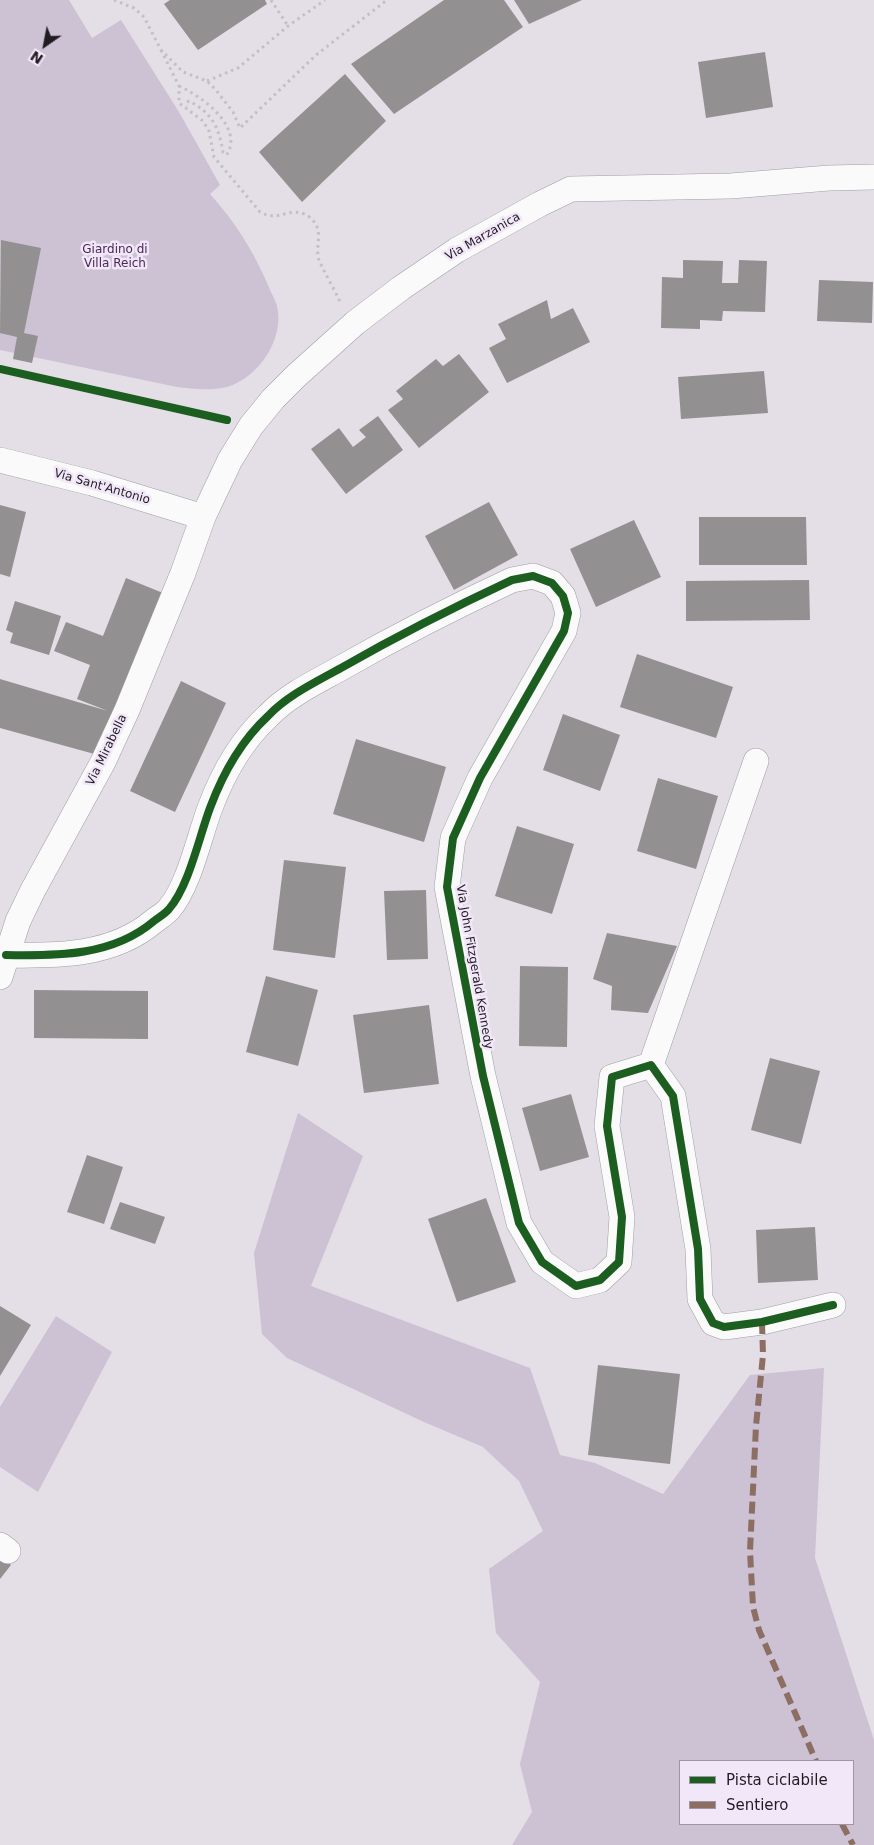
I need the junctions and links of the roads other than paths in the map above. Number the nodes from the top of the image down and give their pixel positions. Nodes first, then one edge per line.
1 (874, 177) edge
2 (0, 460) edge
3 (204, 517) junction
4 (756, 761) dead end
5 (3, 966) edge
6 (651, 1065) junction
7 (833, 1305) dead end

1 - 3 street, Via Marzanica
2 - 3 street, Via Sant'Antonio
3 - 5 street, Via Mirabella
4 - 6 street
5 - 6 street, Via John Fitzgerald Kennedy
6 - 7 street

